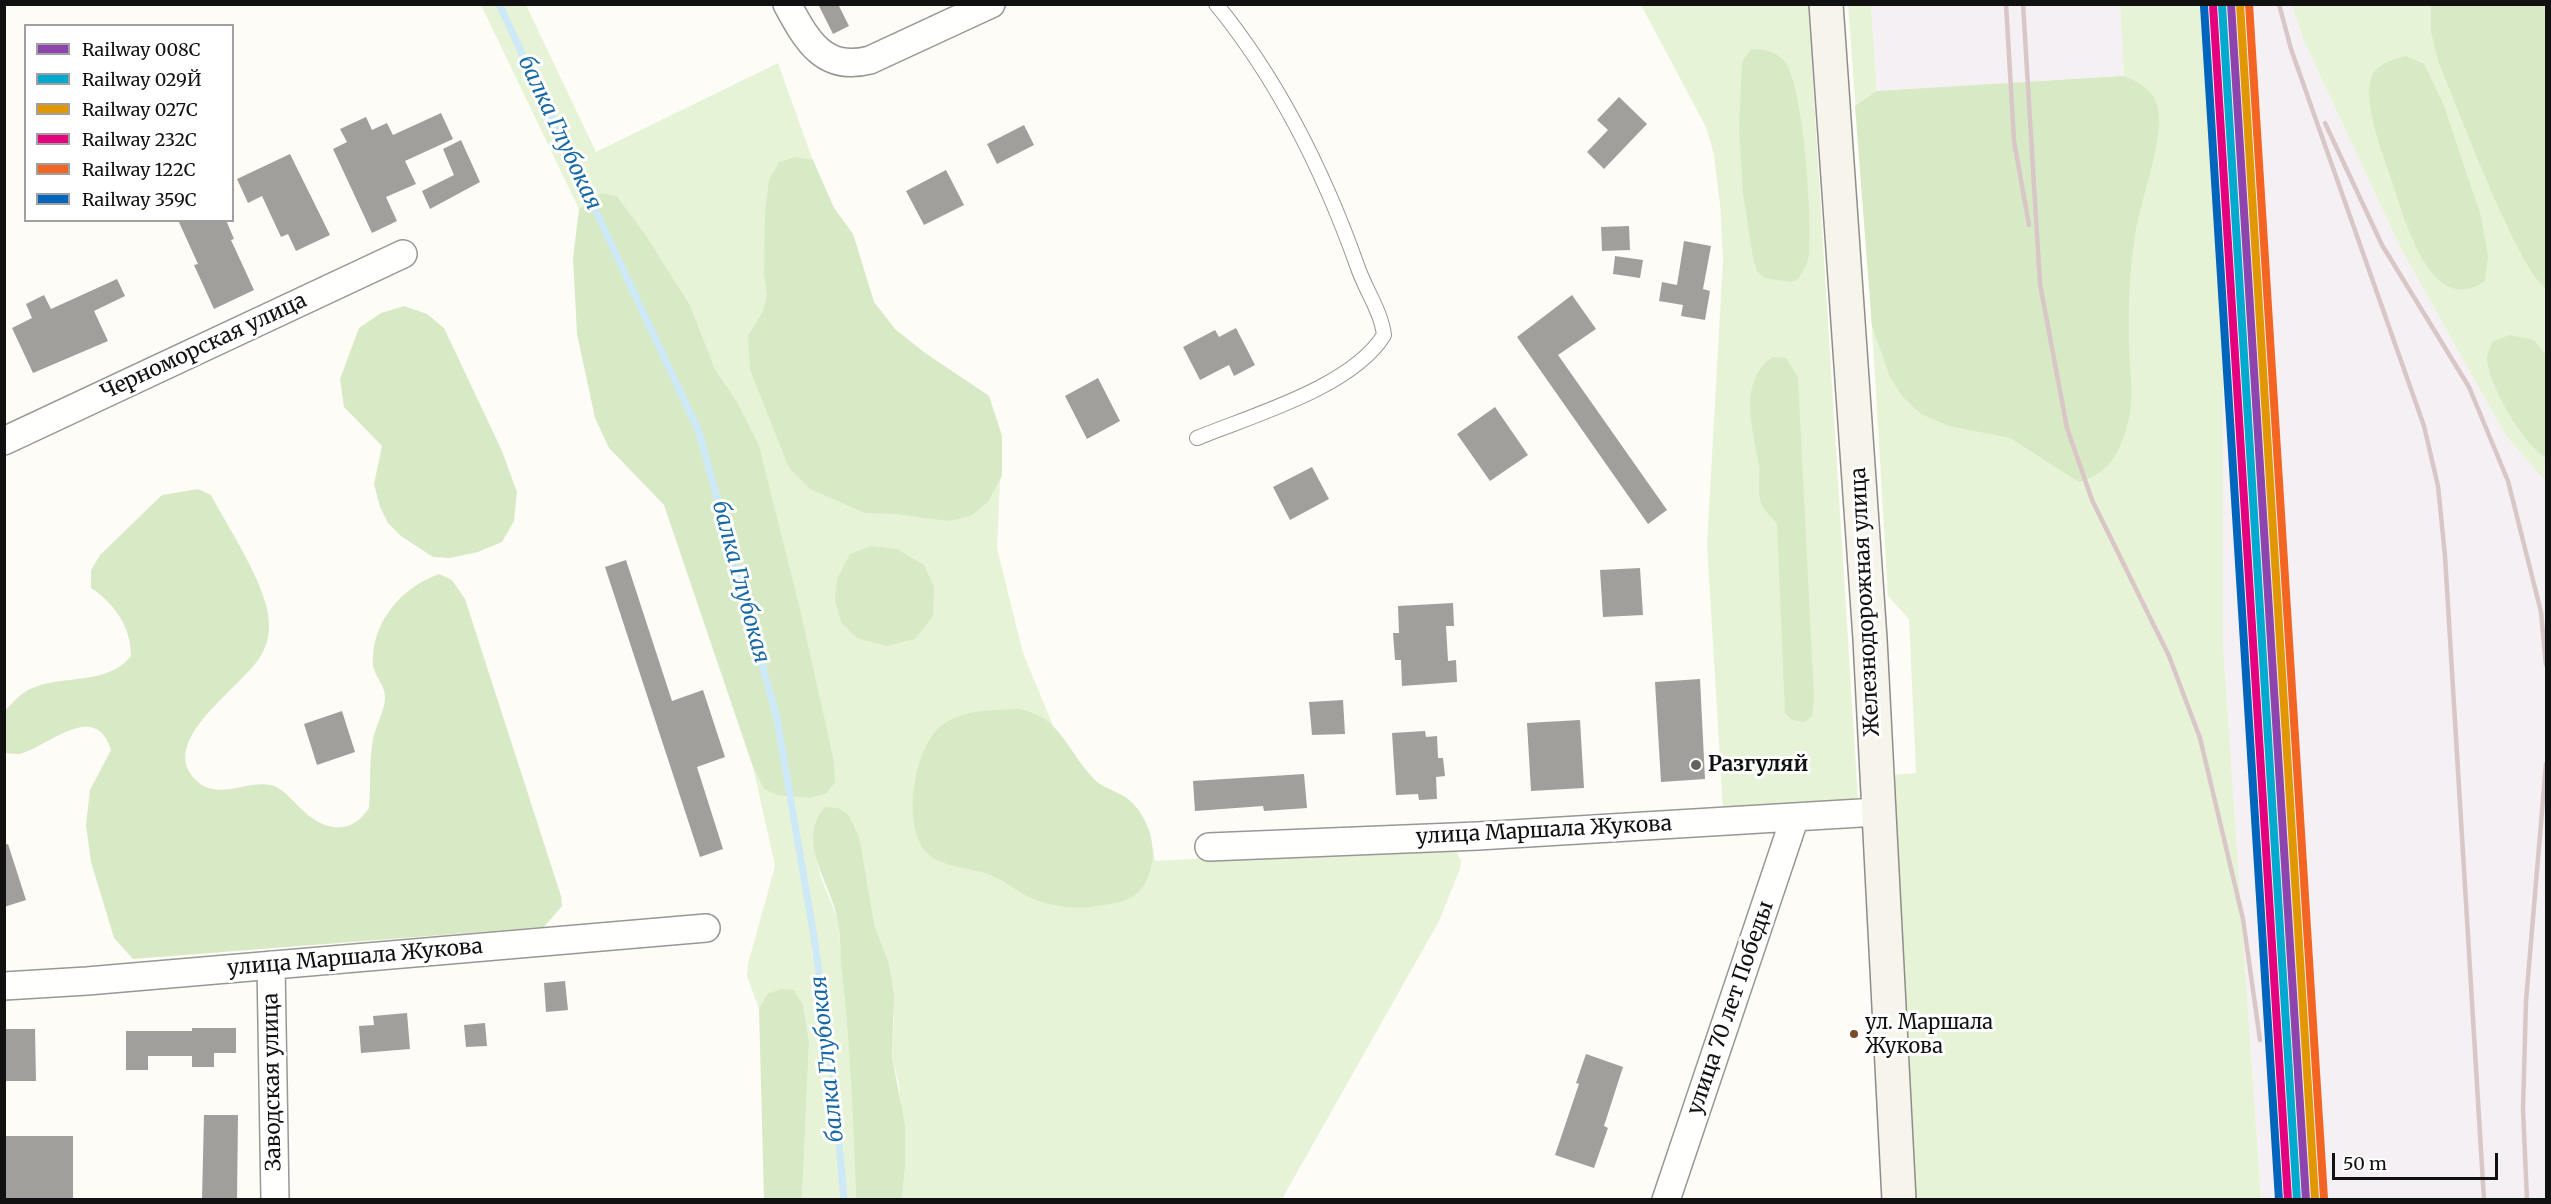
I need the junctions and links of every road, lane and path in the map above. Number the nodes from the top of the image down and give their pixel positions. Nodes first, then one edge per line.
1 (787, 4) edge
2 (991, 4) edge
3 (1216, 4) edge
4 (1826, 4) edge
5 (404, 254) dead end
6 (1197, 438) dead end
7 (4, 441) edge
8 (1878, 812) junction
9 (1795, 817) junction
10 (1209, 847) dead end
11 (706, 928) dead end
12 (271, 965) junction
13 (4, 986) edge
14 (275, 1200) edge
15 (1666, 1200) edge
16 (1899, 1200) edge

1 - 2 street
3 - 6 lane
4 - 8 main road, Железнодорожная улица
5 - 7 street, Черноморская улица
8 - 9 street, улица Маршала Жукова
8 - 16 main road, Железнодорожная улица
9 - 10 street, улица Маршала Жукова
9 - 15 street, улица 70 лет Победы
11 - 12 street, улица Маршала Жукова
12 - 13 street, улица Маршала Жукова
12 - 14 street, Заводская улица

